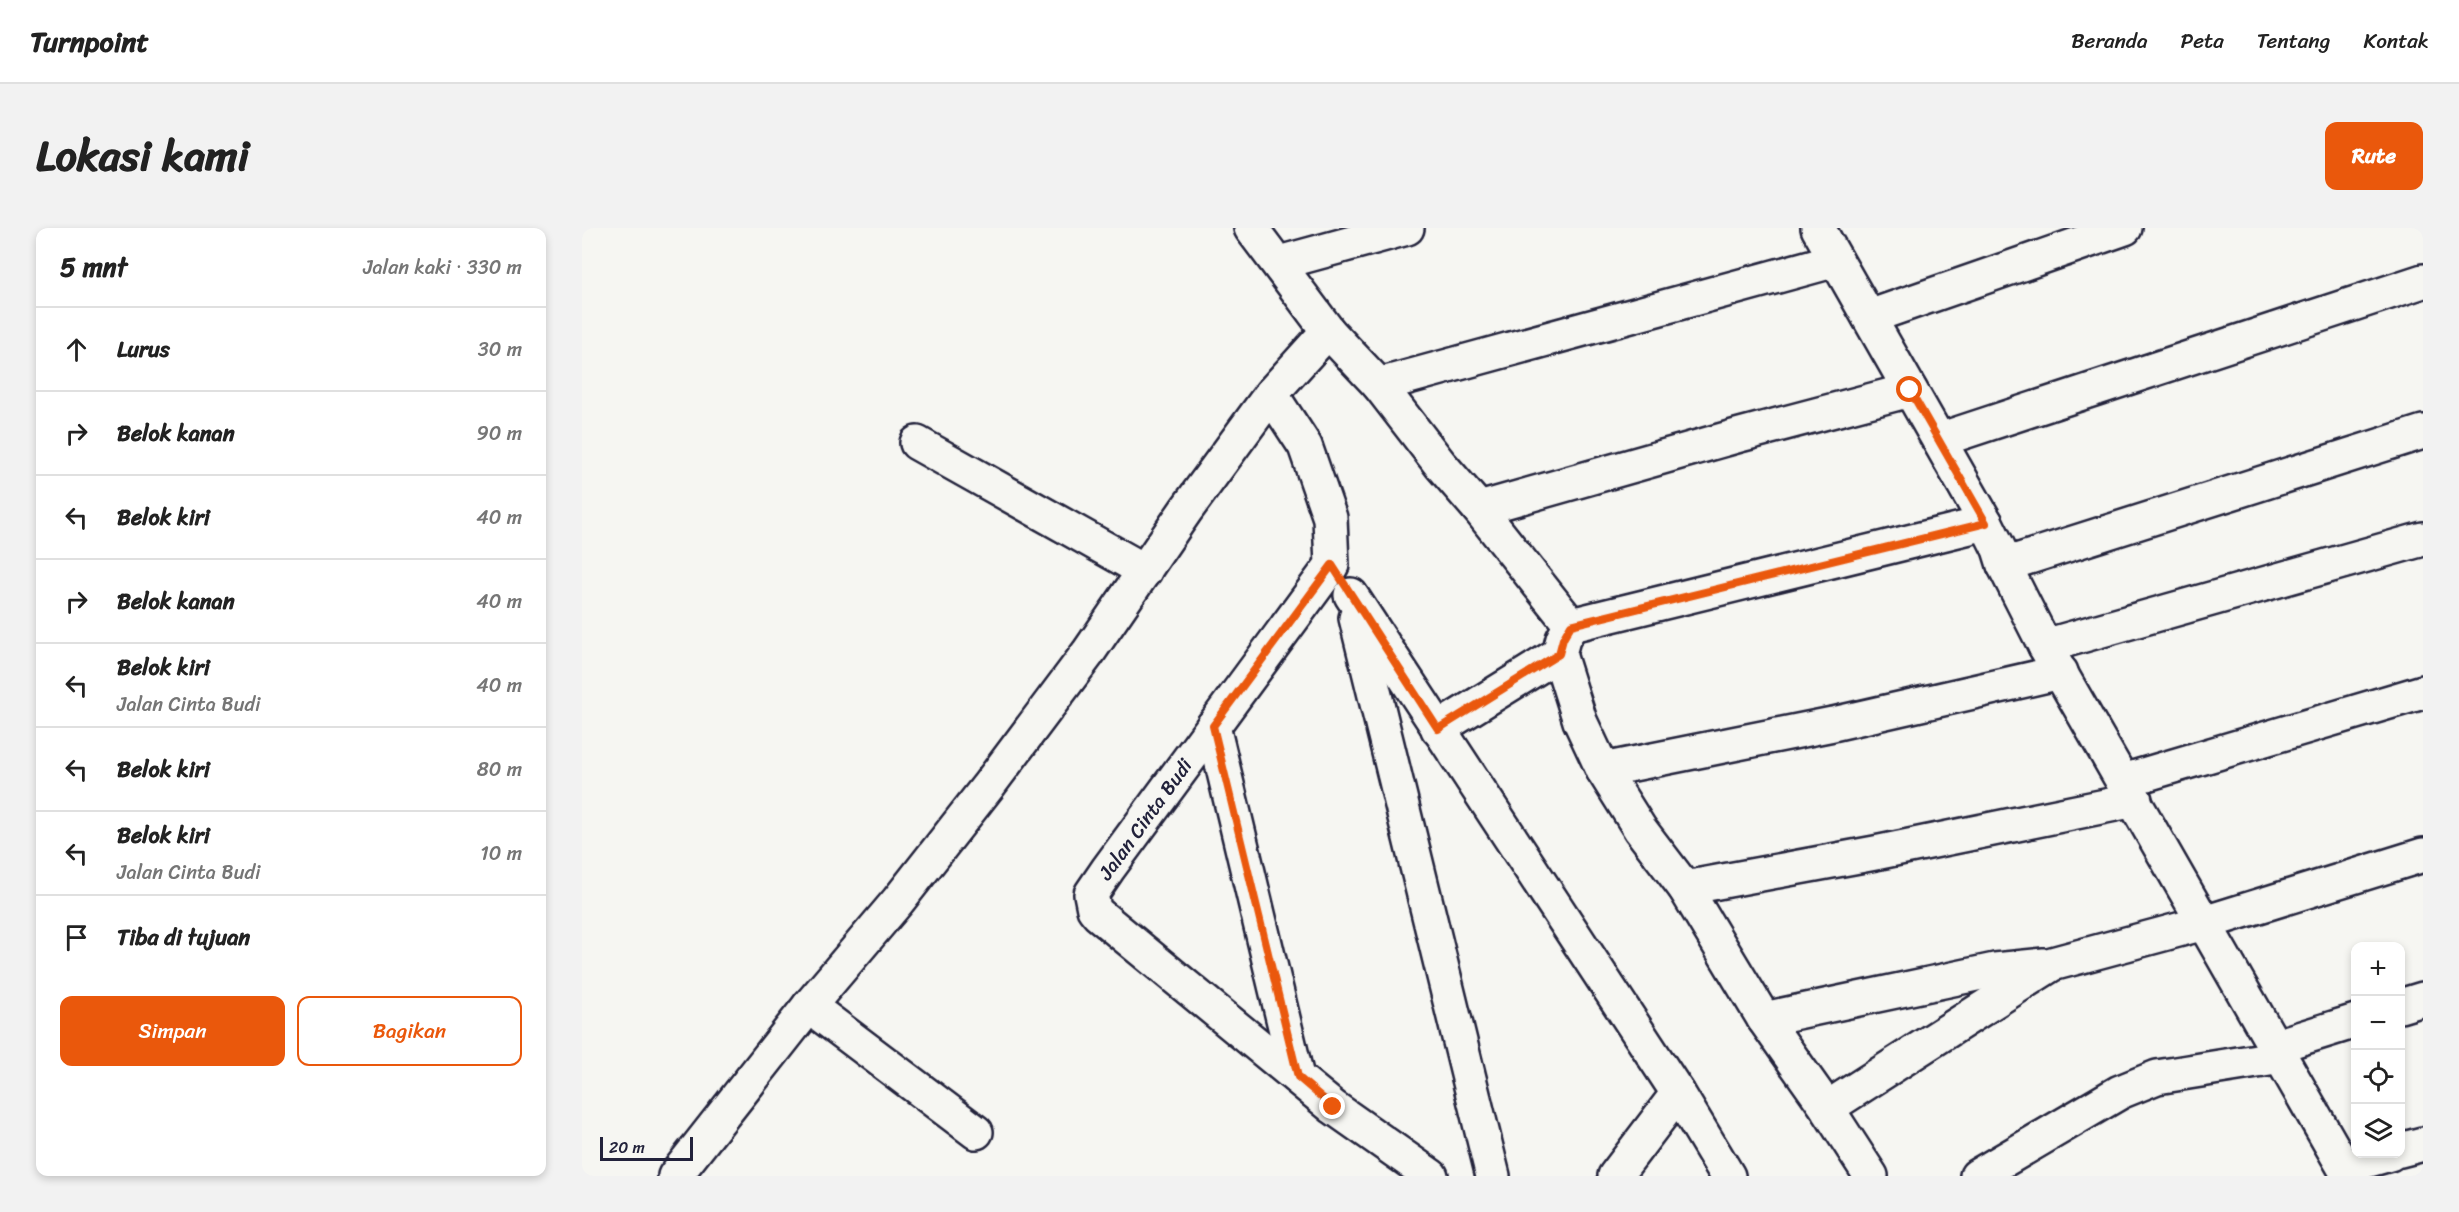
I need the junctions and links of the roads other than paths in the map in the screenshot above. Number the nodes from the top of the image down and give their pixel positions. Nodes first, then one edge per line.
1 (1251, 228) edge
2 (1407, 228) edge
3 (1818, 228) edge
4 (2126, 228) edge
5 (1836, 260) junction
6 (1279, 263) junction
7 (2423, 281) edge
8 (1869, 317) junction
9 (1328, 331) junction
10 (1379, 385) junction
11 (1910, 390) junction
12 (1270, 394) junction
13 (2423, 432) edge
14 (1939, 440) junction
15 (916, 443) dead end
16 (1479, 509) junction
17 (1986, 523) junction
18 (2423, 539) edge
19 (1332, 565) junction
20 (2004, 565) junction
21 (1145, 571) junction
22 (1351, 595) junction
23 (1565, 640) junction
24 (2053, 659) junction
25 (2423, 692) edge
26 (1213, 726) junction
27 (1438, 729) junction
28 (1603, 770) junction
29 (2129, 790) junction
30 (2423, 855) edge
31 (1685, 888) junction
32 (2204, 923) junction
33 (2052, 964) junction
34 (2423, 999) edge
35 (2405, 1004) edge
36 (809, 1006) junction
37 (1764, 1019) junction
38 (2351, 1023) edge
39 (2279, 1051) junction
40 (1298, 1077) junction
41 (1678, 1093) junction
42 (1827, 1108) junction
43 (976, 1132) dead end
44 (2423, 1144) edge
45 (2405, 1149) edge
46 (2380, 1158) edge
47 (2347, 1172) edge
48 (675, 1176) edge
49 (1431, 1176) edge
50 (1493, 1176) edge
51 (1615, 1176) edge
52 (1728, 1176) edge
53 (1871, 1176) edge
54 (1977, 1176) edge

1 - 6 street
2 - 6 street
3 - 5 street
4 - 8 street
5 - 8 street
5 - 10 street
6 - 9 street
7 - 14 street
8 - 11 street
9 - 10 street
9 - 12 street
10 - 16 street
11 - 14 street
11 - 16 street
12 - 19 street
12 - 21 street
13 - 20 street
14 - 17 street
15 - 21 street
16 - 23 street
17 - 20 street
17 - 23 street
18 - 24 street
19 - 22 street
19 - 26 street, Jalan Cinta Budi
20 - 24 street
21 - 36 street
22 - 27 street
22 - 50 street
23 - 27 street
23 - 28 street
24 - 28 street
24 - 29 street
25 - 29 street
26 - 40 street
26 - 40 street, Jalan Cinta Budi
27 - 41 street
28 - 31 street
29 - 31 street
29 - 32 street
30 - 32 street
31 - 37 street
32 - 33 street
32 - 39 street
33 - 37 street
33 - 42 street
34 - 35 street
36 - 43 street
36 - 48 street
37 - 42 street
38 - 39 street
39 - 47 street
39 - 54 street
40 - 49 street, Jalan Cinta Budi
41 - 51 street
41 - 52 street
42 - 53 street
44 - 45 street
46 - 47 street

